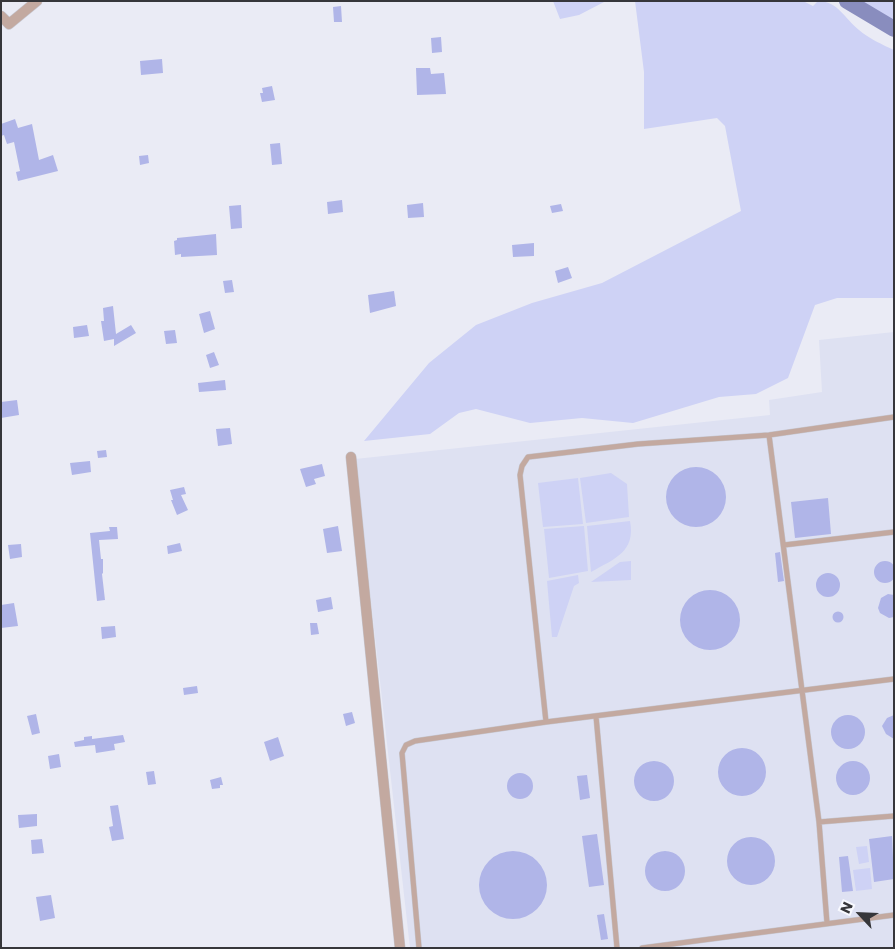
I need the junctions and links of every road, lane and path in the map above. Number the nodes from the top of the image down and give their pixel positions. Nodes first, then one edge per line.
1 (37, 1) edge
2 (1, 16) edge
3 (894, 417) edge
4 (769, 435) junction
5 (351, 457) dead end
6 (894, 532) edge
7 (784, 545) junction
8 (894, 679) edge
9 (801, 692) junction
10 (596, 716) junction
11 (546, 722) junction
12 (894, 816) edge
13 (819, 822) junction
14 (894, 915) edge
15 (827, 923) junction
16 (400, 948) edge
17 (419, 948) edge
18 (616, 948) edge
19 (642, 948) edge

1 - 2 street
3 - 4 lane
4 - 7 lane
4 - 11 lane
5 - 16 street
6 - 7 lane
7 - 9 lane
8 - 9 lane
9 - 10 lane
9 - 13 lane
10 - 11 lane
10 - 18 lane
11 - 17 lane
12 - 13 lane
13 - 15 lane
14 - 15 lane
15 - 19 lane

